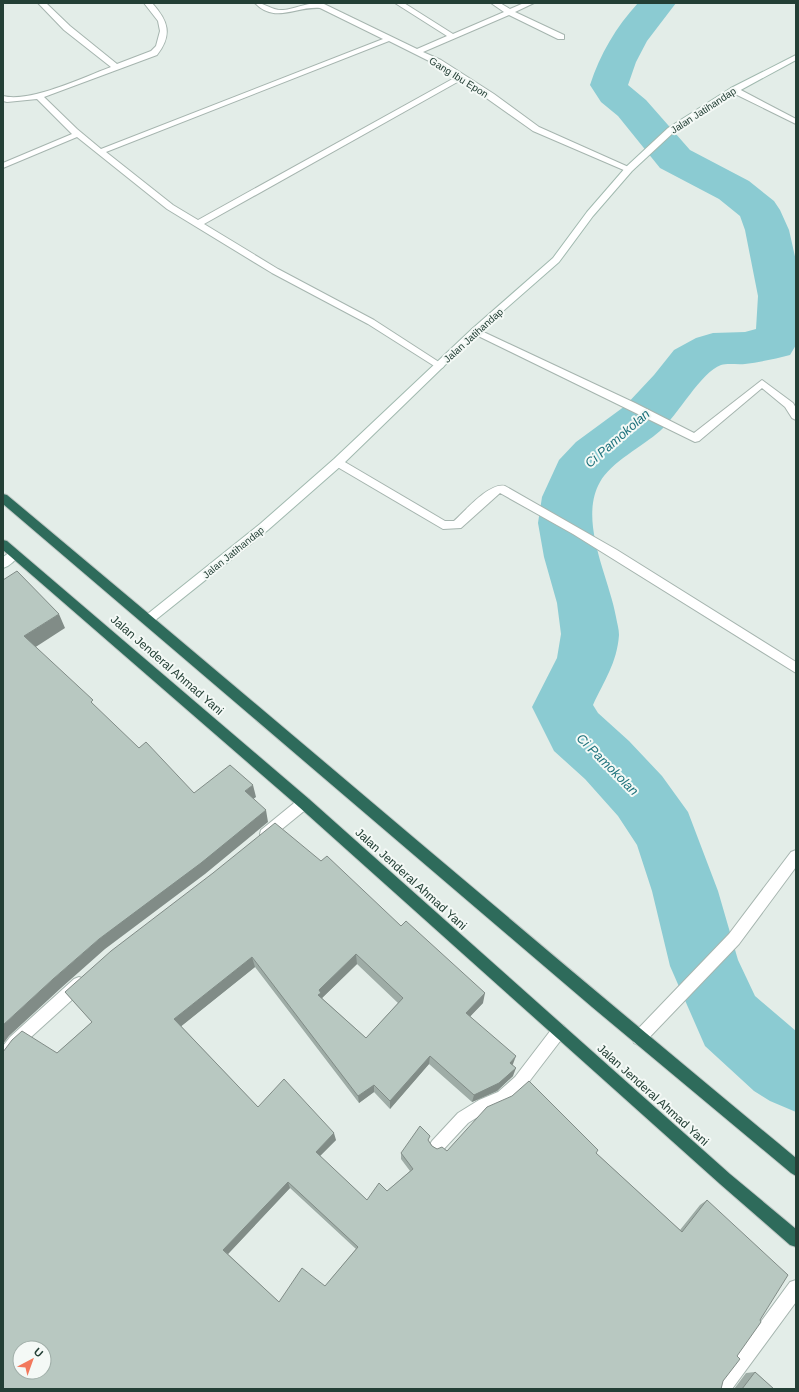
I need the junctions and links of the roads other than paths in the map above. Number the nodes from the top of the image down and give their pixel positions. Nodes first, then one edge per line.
1 (42, 3) edge
2 (148, 3) edge
3 (259, 3) edge
4 (399, 3) edge
5 (495, 3) edge
6 (530, 3) edge
7 (509, 12) junction
8 (452, 36) junction
9 (561, 37) dead end
10 (391, 38) junction
11 (418, 51) junction
12 (796, 57) edge
13 (116, 68) junction
14 (461, 77) junction
15 (734, 90) junction
16 (39, 96) junction
17 (3, 98) edge
18 (796, 122) edge
19 (78, 134) junction
20 (100, 152) junction
21 (3, 166) edge
22 (630, 169) junction
23 (197, 224) junction
24 (474, 331) junction
25 (439, 366) junction
26 (796, 416) edge
27 (338, 462) junction
28 (3, 498) edge
29 (3, 544) edge
30 (15, 553) junction
31 (3, 564) edge
32 (149, 619) junction
33 (796, 668) edge
34 (304, 803) junction
35 (257, 841) edge
36 (796, 856) edge
37 (88, 976) edge
38 (559, 1032) junction
39 (639, 1038) junction
40 (3, 1058) edge
41 (437, 1146) dead end
42 (796, 1168) edge
43 (796, 1239) edge
44 (796, 1288) edge
45 (722, 1389) edge

1 - 13 street
2 - 13 street
3 - 10 street, Gang Ibu Epon
4 - 8 street
5 - 7 street
6 - 7 street
7 - 8 street
7 - 9 street
8 - 11 street
10 - 11 street, Gang Ibu Epon
10 - 20 street
11 - 14 street, Gang Ibu Epon
12 - 15 street, Jalan Jatihandap
13 - 16 street
14 - 22 street, Gang Ibu Epon
14 - 23 street
15 - 18 street
15 - 22 street, Jalan Jatihandap
16 - 17 street
16 - 19 street
19 - 20 street
19 - 21 street
20 - 23 street
22 - 24 street, Jalan Jatihandap
23 - 25 street
24 - 25 street, Jalan Jatihandap
24 - 26 street
25 - 27 street, Jalan Jatihandap
27 - 32 street, Jalan Jatihandap
27 - 33 street
28 - 32 highway, Jalan Jenderal Ahmad Yani
29 - 30 highway, Jalan Jenderal Ahmad Yani
30 - 31 street
30 - 34 highway, Jalan Jenderal Ahmad Yani
32 - 39 highway, Jalan Jenderal Ahmad Yani
34 - 35 street
34 - 38 highway, Jalan Jenderal Ahmad Yani
36 - 39 street
37 - 40 street
38 - 41 street
38 - 43 highway, Jalan Jenderal Ahmad Yani
39 - 42 highway, Jalan Jenderal Ahmad Yani
44 - 45 street

